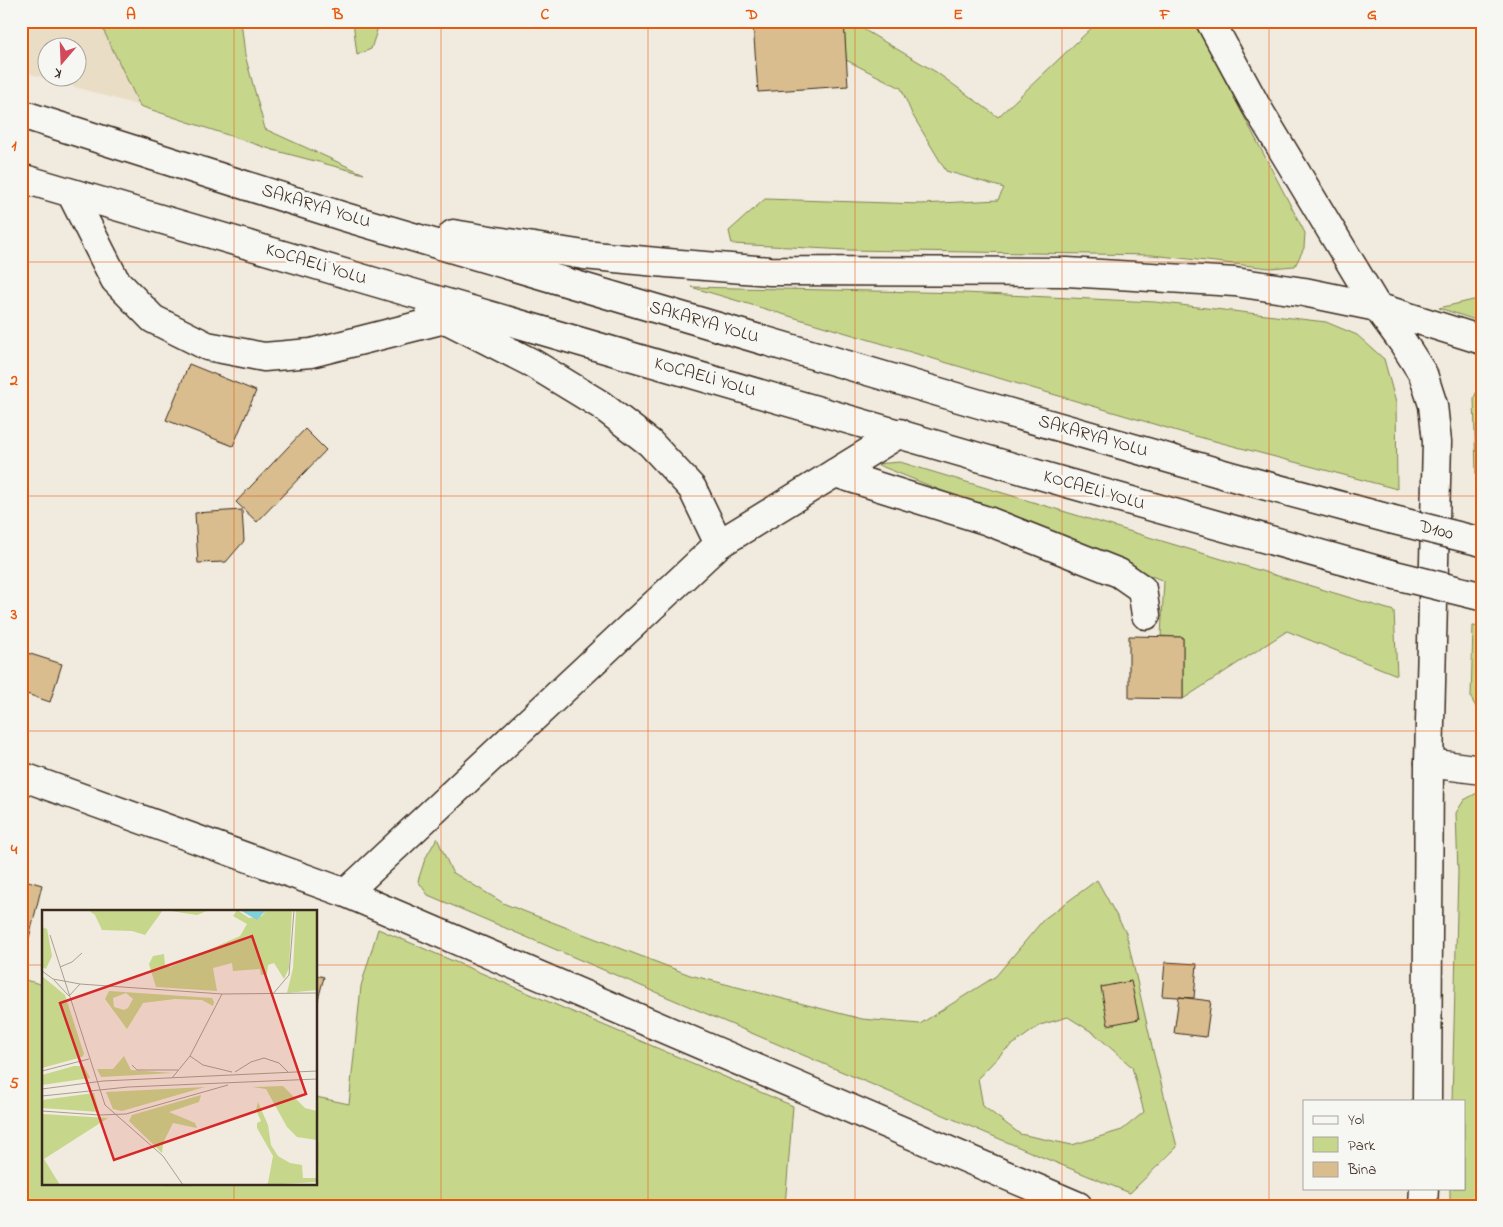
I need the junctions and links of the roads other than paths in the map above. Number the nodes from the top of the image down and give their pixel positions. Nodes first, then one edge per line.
1 (1210, 21) edge
2 (21, 114) edge
3 (21, 178) edge
4 (71, 192) junction
5 (345, 217) junction
6 (371, 281) junction
7 (1377, 307) junction
8 (445, 319) junction
9 (1482, 340) edge
10 (900, 434) junction
11 (835, 473) junction
12 (1390, 519) joint
13 (1482, 542) edge
14 (719, 544) junction
15 (1481, 596) edge
16 (1146, 615) dead end
17 (1429, 763) junction
18 (1482, 770) edge
19 (21, 776) edge
20 (346, 893) junction
21 (1427, 1100) edge
22 (1424, 1190) edge
23 (1078, 1206) edge
24 (1423, 1206) edge

1 - 7 main road
2 - 5 main road, SAKARYA YOLU / D100
3 - 4 main road, KOCAELİ YOLU
4 - 6 main road, KOCAELİ YOLU
4 - 8 main road
5 - 7 main road
5 - 12 main road, SAKARYA YOLU / D100
6 - 8 main road
6 - 10 main road, KOCAELİ YOLU
7 - 9 main road
7 - 17 main road
8 - 14 main road
10 - 11 main road
10 - 15 main road, KOCAELİ YOLU, bridge
11 - 14 main road
11 - 16 main road
12 - 13 main road, D100 / D100, bridge
14 - 20 main road
17 - 18 main road
17 - 21 main road
19 - 20 main road
20 - 23 main road
22 - 24 main road

